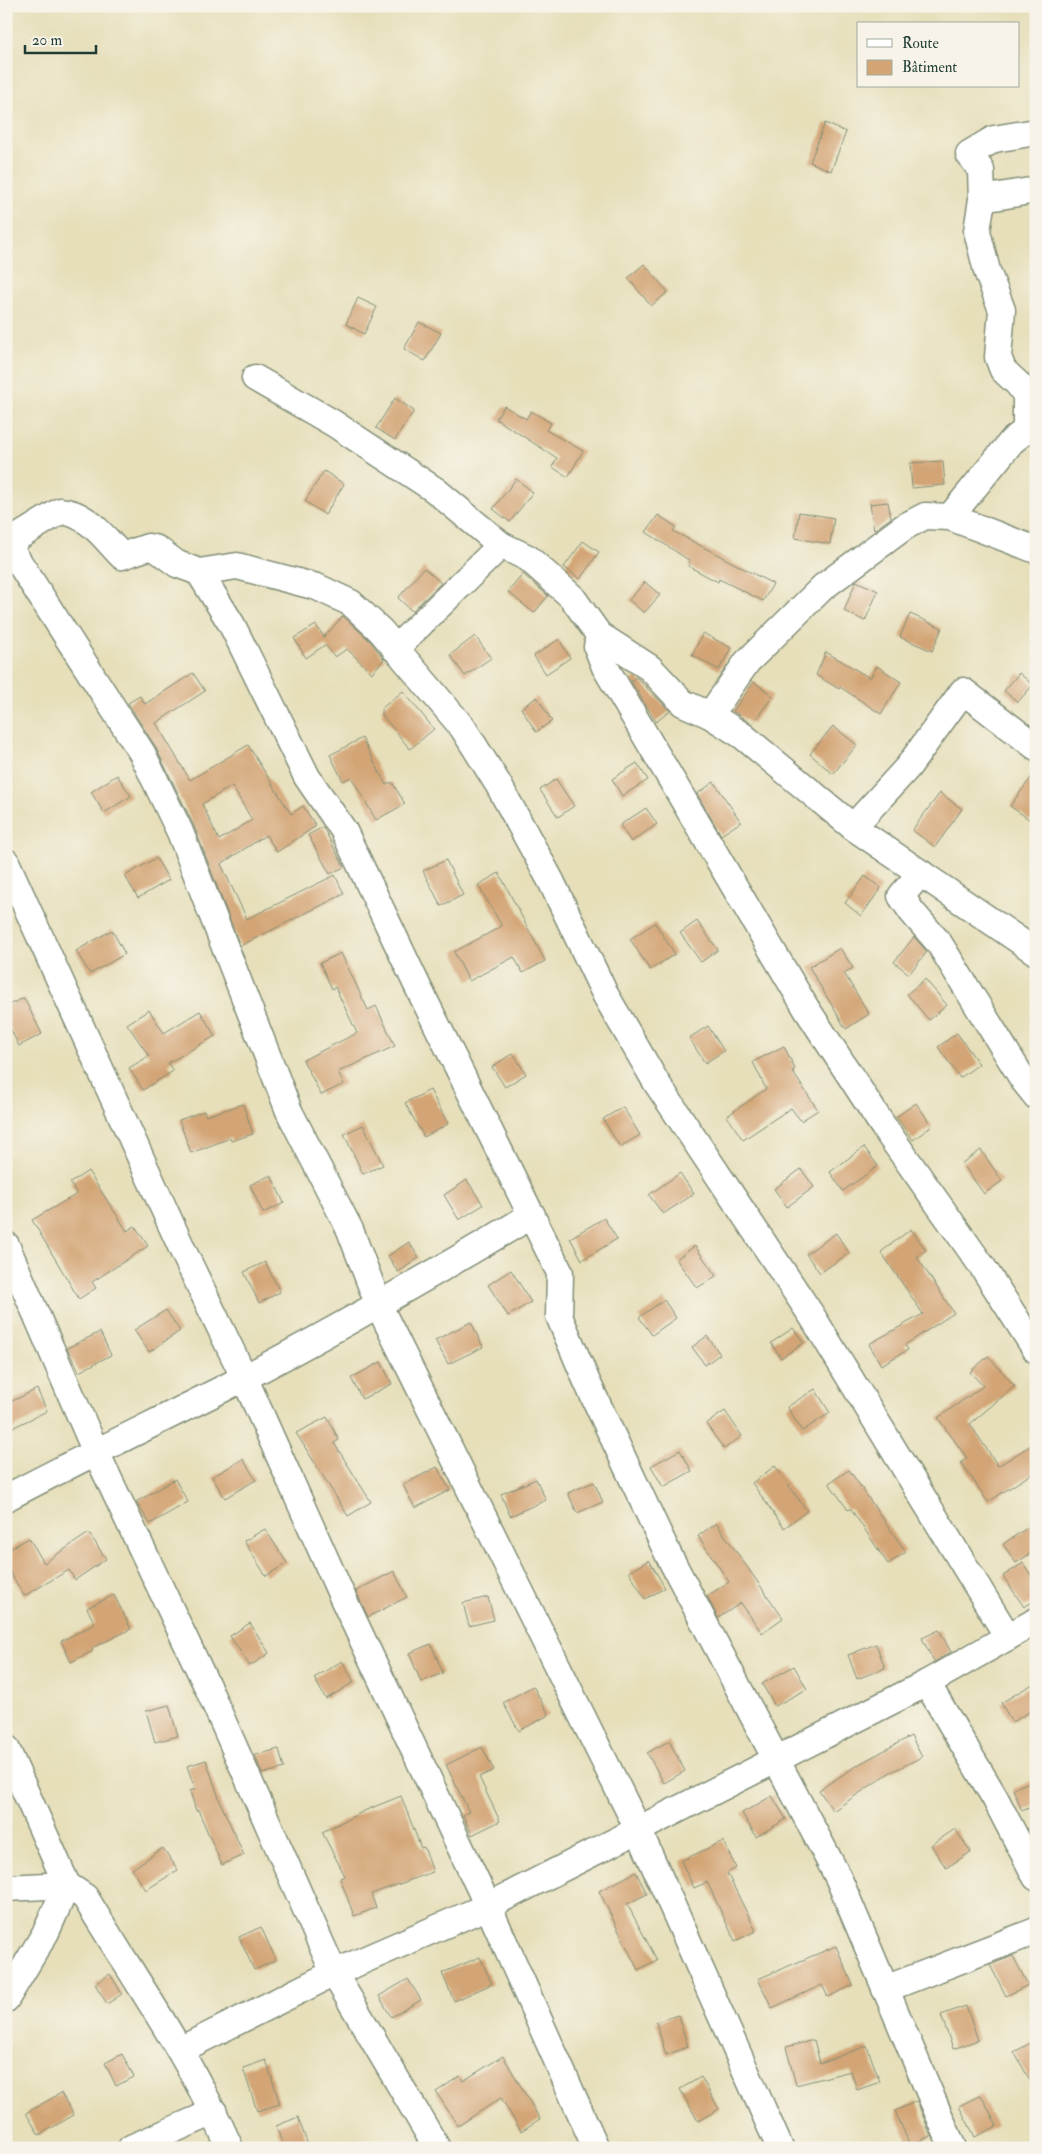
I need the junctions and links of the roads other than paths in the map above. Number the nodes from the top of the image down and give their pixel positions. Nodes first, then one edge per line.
1 (1036, 132) edge
2 (1036, 190) edge
3 (982, 199) junction
4 (255, 378) dead end
5 (950, 517) junction
6 (7, 543) edge
7 (501, 545) junction
8 (1036, 550) edge
9 (199, 572) junction
10 (598, 635) junction
11 (395, 649) junction
12 (710, 715) junction
13 (1036, 747) edge
14 (853, 827) junction
15 (6, 862) edge
16 (921, 873) junction
17 (1036, 952) edge
18 (1036, 1096) edge
19 (532, 1216) junction
20 (6, 1245) edge
21 (379, 1306) junction
22 (1036, 1350) edge
23 (244, 1378) junction
24 (95, 1450) junction
25 (6, 1498) edge
26 (1036, 1621) edge
27 (1008, 1637) junction
28 (927, 1683) junction
29 (6, 1748) edge
30 (777, 1760) junction
31 (638, 1829) junction
32 (1036, 1877) edge
33 (67, 1885) junction
34 (6, 1888) edge
35 (488, 1906) junction
36 (1036, 1931) edge
37 (334, 1973) junction
38 (886, 1989) junction
39 (6, 1999) edge
40 (180, 2050) junction
41 (214, 2112) junction
42 (131, 2148) edge
43 (230, 2148) edge
44 (437, 2148) edge
45 (596, 2148) edge
46 (780, 2148) edge
47 (953, 2148) edge

1 - 3 street
2 - 3 street
3 - 5 street
4 - 7 street
5 - 8 street
5 - 12 street
6 - 9 street
6 - 21 street
7 - 10 street
7 - 11 street
9 - 11 street
9 - 19 street
10 - 12 street
10 - 22 street
11 - 27 street
12 - 14 street
13 - 14 street
14 - 16 street
15 - 23 street
16 - 17 street
16 - 18 street
19 - 21 street
19 - 30 street
20 - 24 street
21 - 23 street
21 - 31 street
23 - 24 street
23 - 35 street
24 - 25 street
24 - 37 street
26 - 27 street
27 - 28 street
28 - 30 street
28 - 32 street
29 - 33 street
30 - 31 street
30 - 38 street
31 - 35 street
31 - 46 street
33 - 34 street
33 - 39 street
33 - 40 street
35 - 37 street
35 - 45 street
36 - 38 street
37 - 40 street
37 - 44 street
38 - 47 street
40 - 41 street
41 - 42 street
41 - 43 street

